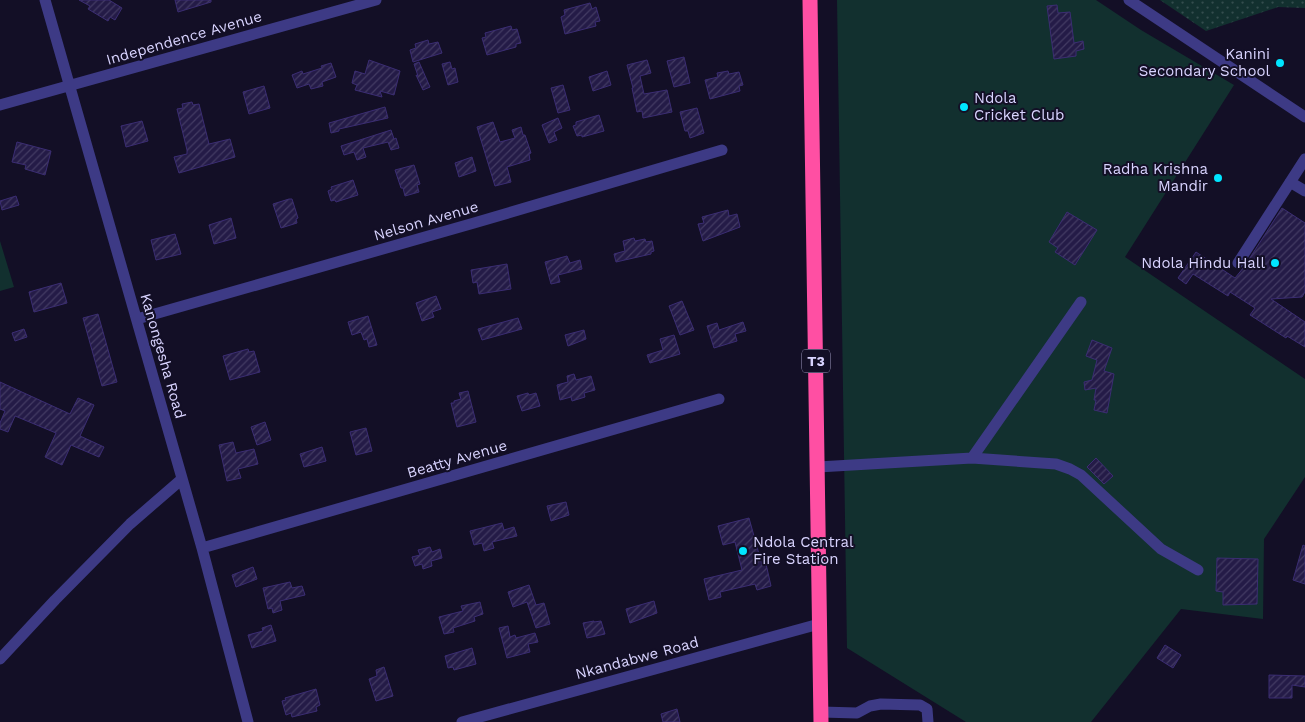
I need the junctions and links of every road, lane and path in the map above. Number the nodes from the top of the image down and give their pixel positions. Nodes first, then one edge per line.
1 (45, 0) edge
2 (376, 0) edge
3 (810, 0) edge
4 (1129, 0) edge
5 (69, 86) junction
6 (0, 106) edge
7 (1305, 117) edge
8 (722, 150) dead end
9 (1305, 159) edge
10 (1290, 182) junction
11 (1305, 191) edge
12 (1238, 263) dead end
13 (1081, 302) dead end
14 (137, 319) junction
15 (719, 399) dead end
16 (972, 458) junction
17 (818, 467) junction
18 (182, 479) junction
19 (202, 548) junction
20 (1198, 570) dead end
21 (820, 624) junction
22 (0, 659) edge
23 (821, 717) edge
24 (860, 717) edge
25 (248, 722) edge
26 (462, 722) edge
27 (928, 722) edge

1 - 5 street, Kanongesha Road
2 - 5 street, Independence Avenue
3 - 17 highway, T3
4 - 7 street
5 - 6 street, Independence Avenue
5 - 14 street, Kanongesha Road
8 - 14 street, Nelson Avenue
9 - 10 street
10 - 11 street
10 - 12 street
13 - 16 street
14 - 18 street, Kanongesha Road
15 - 19 street, Beatty Avenue
16 - 17 street
16 - 20 street
17 - 21 highway, T3
18 - 19 street, Kanongesha Road
18 - 22 street
19 - 25 street, Kanongesha Road
21 - 23 highway, T3
21 - 26 street, Nkandabwe Road
23 - 24 street
24 - 27 street

